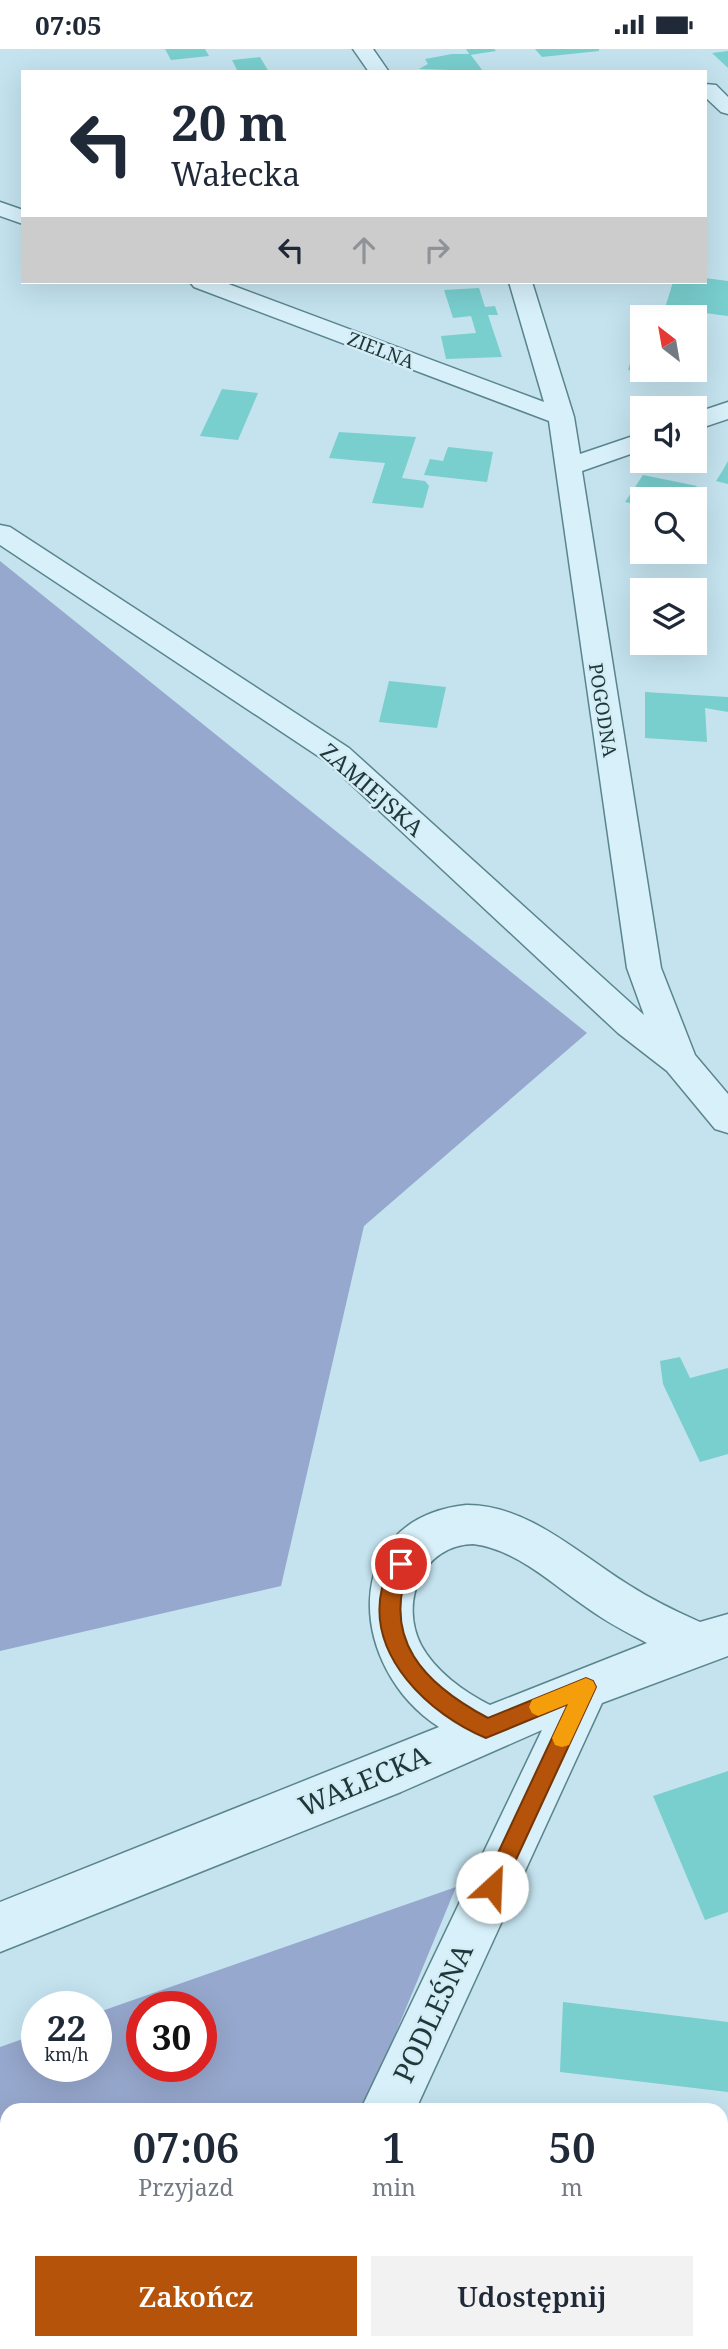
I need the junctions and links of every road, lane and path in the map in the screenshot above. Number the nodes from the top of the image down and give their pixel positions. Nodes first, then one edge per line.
1 (363, 49) edge
2 (378, 70) edge
3 (709, 89) dead end
4 (728, 108) edge
5 (0, 209) edge
6 (21, 216) edge
7 (207, 284) edge
8 (522, 284) edge
9 (728, 410) edge
10 (561, 418) junction
11 (707, 418) edge
12 (630, 445) edge
13 (568, 467) junction
14 (0, 533) edge
15 (679, 1061) junction
16 (728, 1119) edge
17 (713, 1639) edge
18 (586, 1687) junction
19 (486, 1728) junction
20 (0, 1927) edge
21 (391, 2103) edge

1 - 2 street
3 - 4 street
5 - 6 street
7 - 10 street, ZIELNA
8 - 10 street, POGODNA
9 - 11 street
10 - 13 street, POGODNA
12 - 13 street
13 - 15 street, POGODNA
14 - 15 street, ZAMIEJSKA
15 - 16 street, POGODNA
17 - 18 street, WAŁECKA
17 - 19 street
18 - 19 street, WAŁECKA
18 - 21 street, PODLEŚNA
19 - 20 street, WAŁECKA

